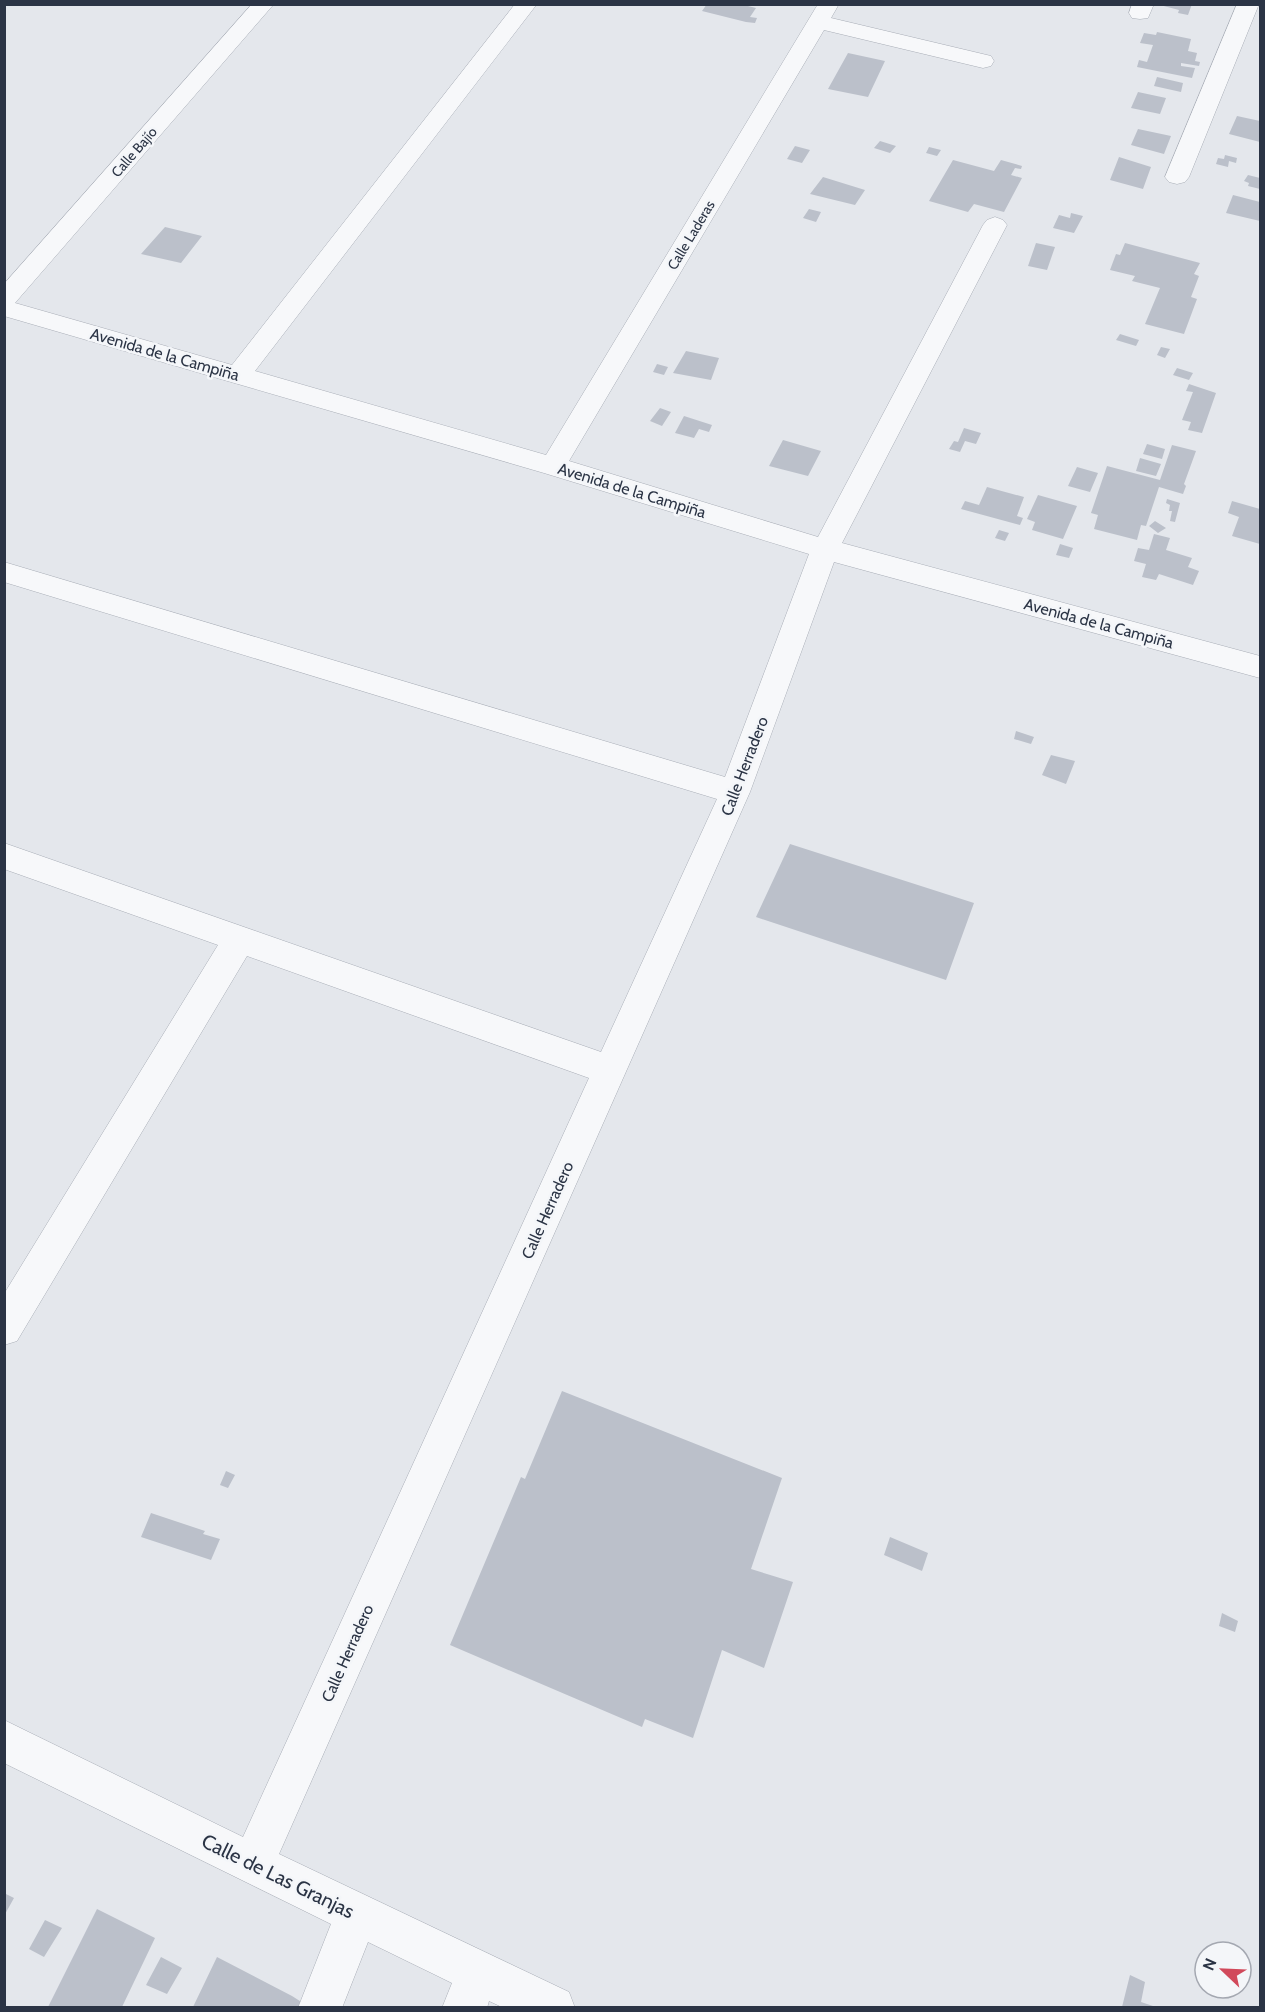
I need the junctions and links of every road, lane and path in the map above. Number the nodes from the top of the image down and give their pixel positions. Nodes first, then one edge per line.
1 (264, 4) edge
2 (527, 4) edge
3 (1248, 4) edge
4 (824, 13) edge
5 (983, 61) dead end
6 (1177, 177) dead end
7 (996, 225) dead end
8 (4, 300) edge
9 (4, 308) edge
10 (238, 375) junction
11 (553, 466) junction
12 (825, 549) junction
13 (4, 572) edge
14 (1260, 667) edge
15 (735, 792) junction
16 (4, 856) edge
17 (239, 940) junction
18 (609, 1070) junction
19 (4, 1328) edge
20 (4, 1741) edge
21 (253, 1864) junction
22 (357, 1914) junction
23 (471, 1990) edge
24 (320, 2007) edge
25 (553, 2007) edge

1 - 8 street, Calle Bajío
2 - 10 street
3 - 6 street
4 - 5 street
4 - 11 street, Calle Laderas
7 - 12 street, Calle Herradero
9 - 10 street, Avenida de la Campiña
10 - 11 street, Avenida de la Campiña
11 - 12 street, Avenida de la Campiña
12 - 14 street, Avenida de la Campiña
12 - 15 street, Calle Herradero
13 - 15 street
15 - 18 street, Calle Herradero
16 - 17 street
17 - 18 street
17 - 19 street
18 - 21 street, Calle Herradero
20 - 21 street, Calle de Las Granjas
21 - 22 street, Calle de Las Granjas
22 - 23 street, Calle de Las Granjas
22 - 24 street
23 - 25 street, Calle de Las Granjas

